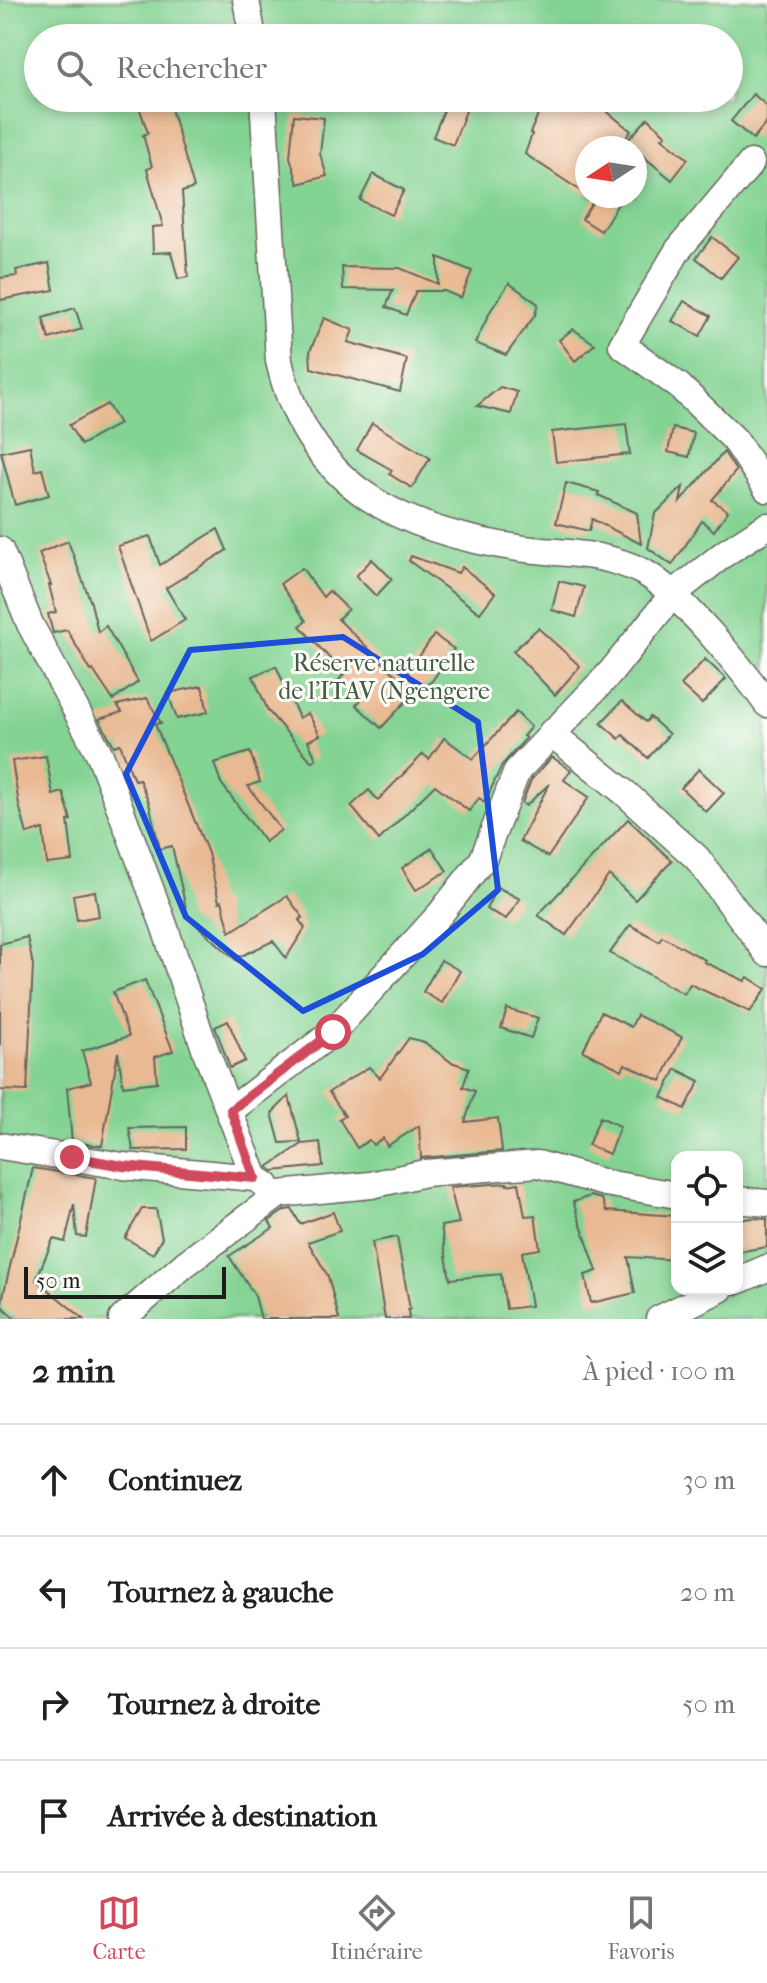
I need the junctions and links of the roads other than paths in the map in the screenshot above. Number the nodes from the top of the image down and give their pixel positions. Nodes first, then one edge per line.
1 (246, 0) edge
2 (250, 24) edge
3 (264, 112) edge
4 (751, 163) dead end
5 (767, 489) edge
6 (767, 526) edge
7 (0, 550) edge
8 (673, 594) junction
9 (767, 704) edge
10 (551, 733) junction
11 (767, 953) edge
12 (231, 1110) junction
13 (0, 1146) edge
14 (255, 1178) junction
15 (279, 1194) junction
16 (671, 1194) edge
17 (743, 1201) edge
18 (767, 1203) edge
19 (767, 1268) edge
20 (743, 1278) edge
21 (708, 1295) edge
22 (122, 1319) edge
23 (659, 1319) edge

1 - 2 street
3 - 8 street
4 - 5 street
6 - 8 street
7 - 12 street
8 - 9 street
8 - 10 street
10 - 11 street
10 - 12 street
12 - 14 street
13 - 14 street
14 - 15 street
15 - 16 street
15 - 22 street
17 - 18 street
19 - 20 street
21 - 23 street

